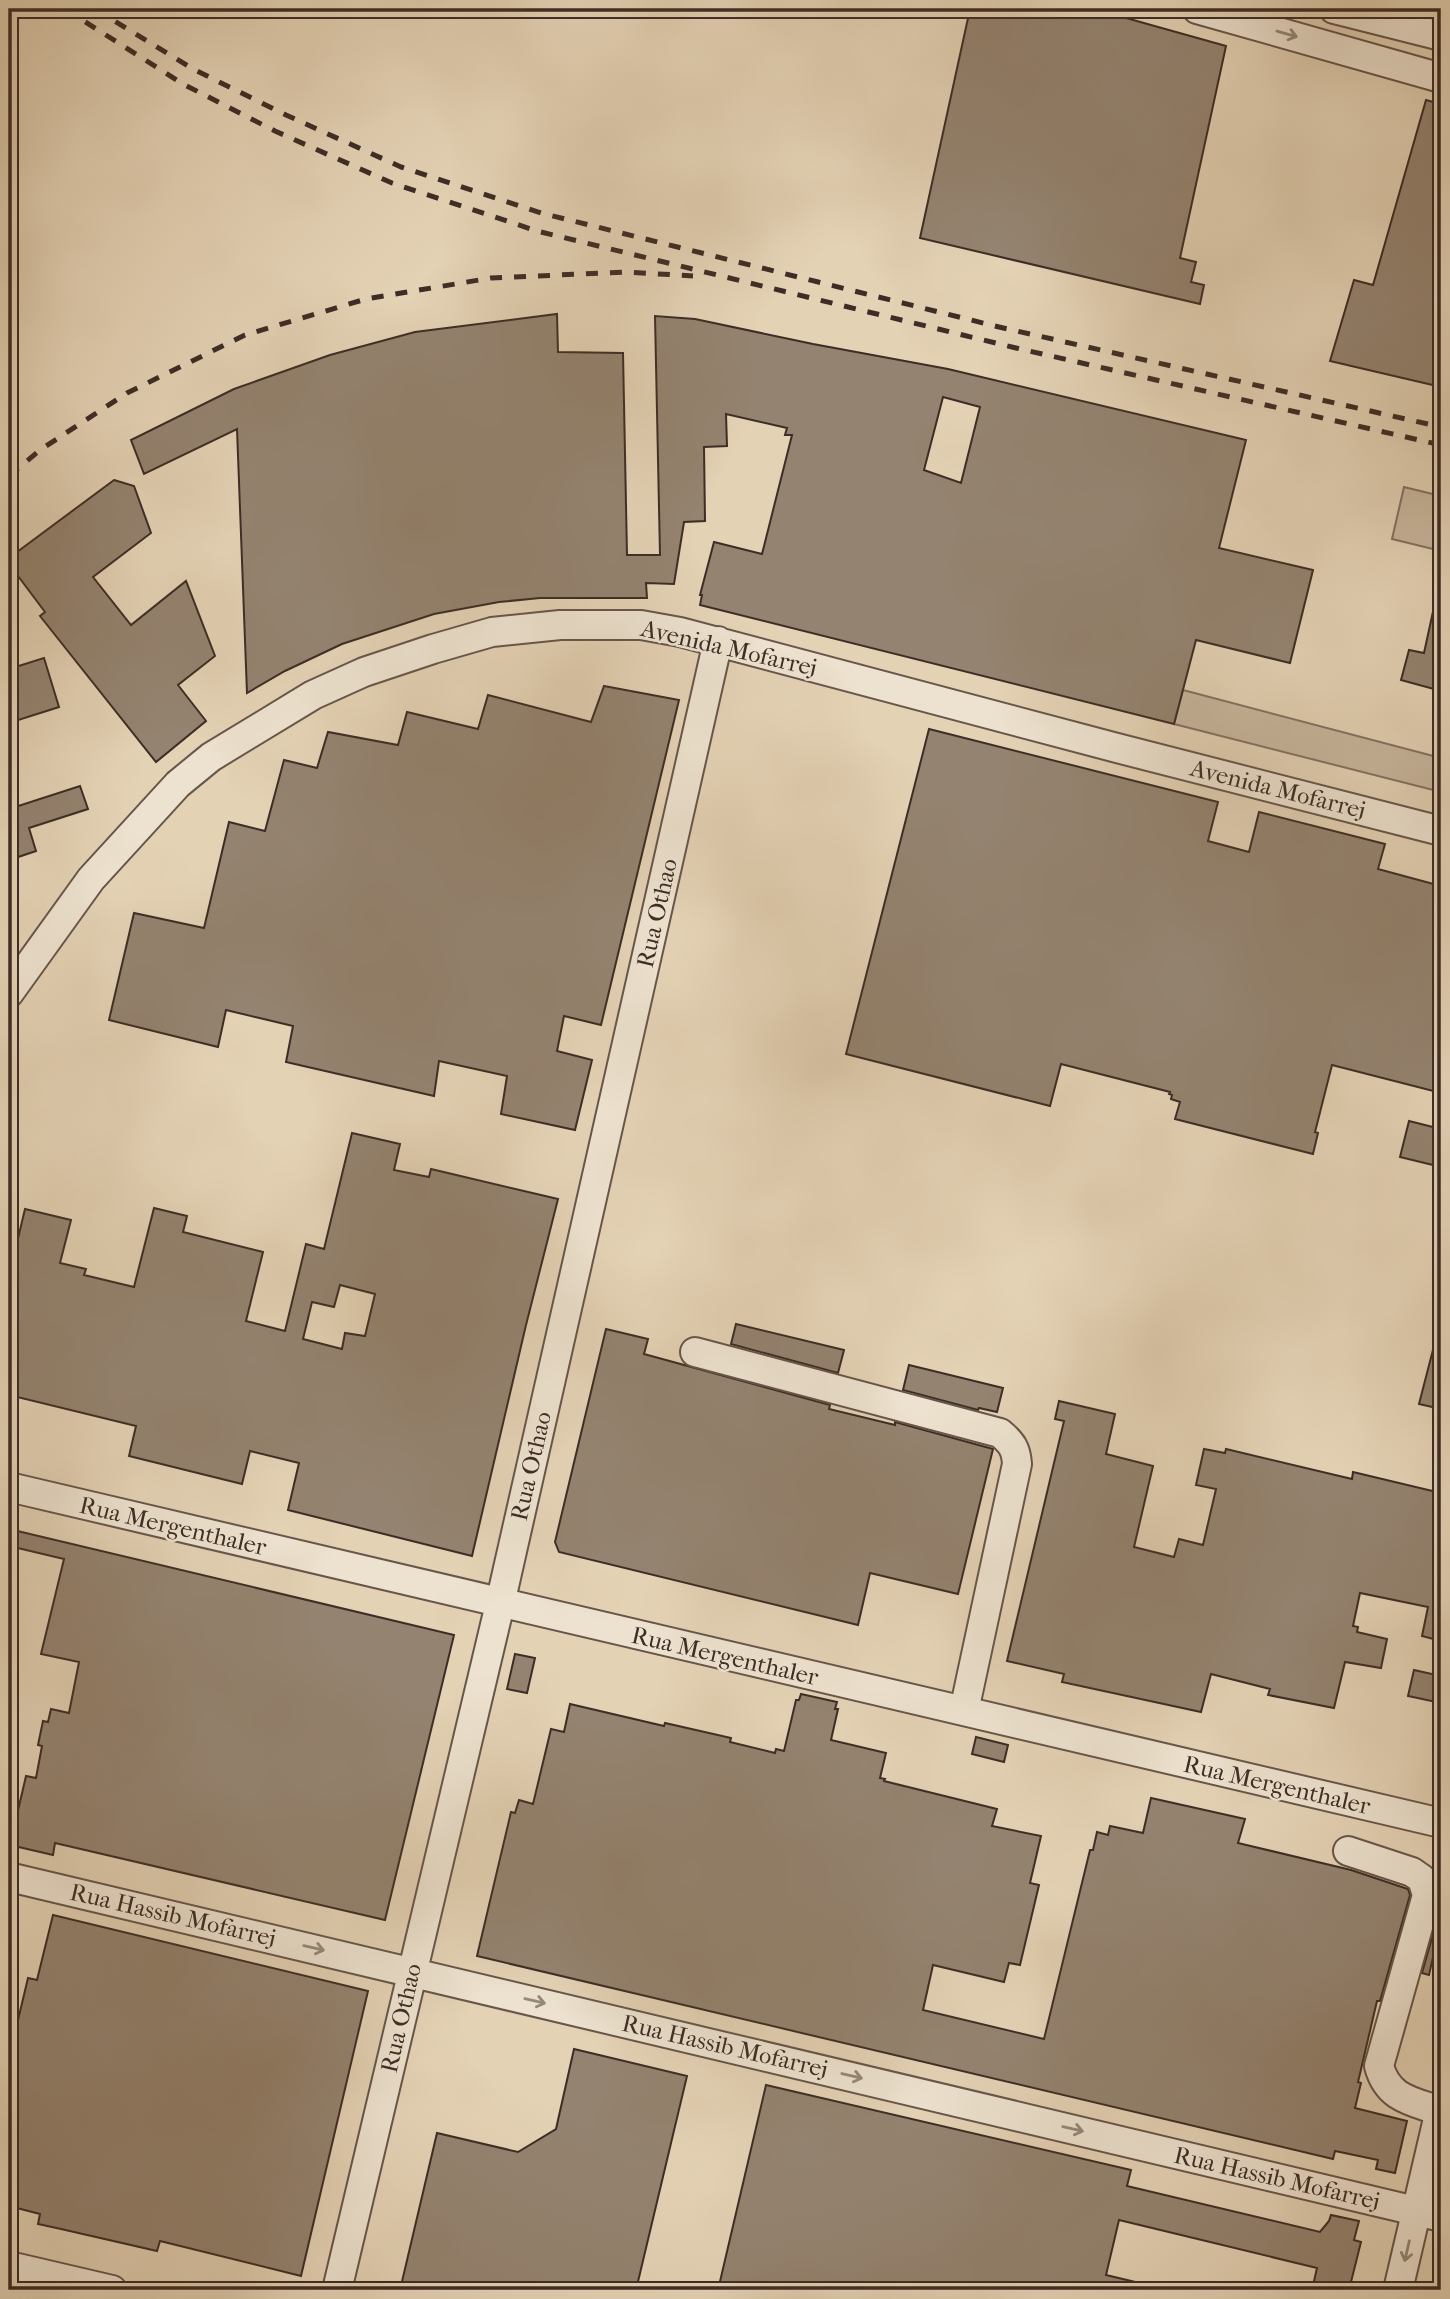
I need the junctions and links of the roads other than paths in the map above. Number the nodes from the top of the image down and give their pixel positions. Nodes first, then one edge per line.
1 (1198, 9) edge
2 (1334, 9) edge
3 (1441, 36) edge
4 (1441, 78) edge
5 (718, 641) junction
6 (1441, 831) edge
7 (9, 993) edge
8 (695, 1352) dead end
9 (9, 1487) edge
10 (500, 1604) junction
11 (964, 1711) junction
12 (1441, 1823) edge
13 (1348, 1850) dead end
14 (9, 1877) edge
15 (412, 1971) junction
16 (1441, 2109) edge
17 (1429, 2214) edge
18 (9, 2266) edge
19 (112, 2290) edge
20 (337, 2290) edge
21 (1398, 2290) edge

1 -> 4 street
2 - 3 street
5 - 6 street, Avenida Mofarrej
5 - 7 street, Avenida Mofarrej
5 - 10 street, Rua Othao
8 - 11 street
9 - 10 street, Rua Mergenthaler
10 - 11 street, Rua Mergenthaler
10 - 15 street, Rua Othao
11 - 12 street, Rua Mergenthaler
13 - 16 street
14 -> 15 street, Rua Hassib Mofarrej
15 -> 17 street, Rua Hassib Mofarrej
15 - 20 street, Rua Othao
16 - 17 street
17 -> 21 street
18 - 19 street

